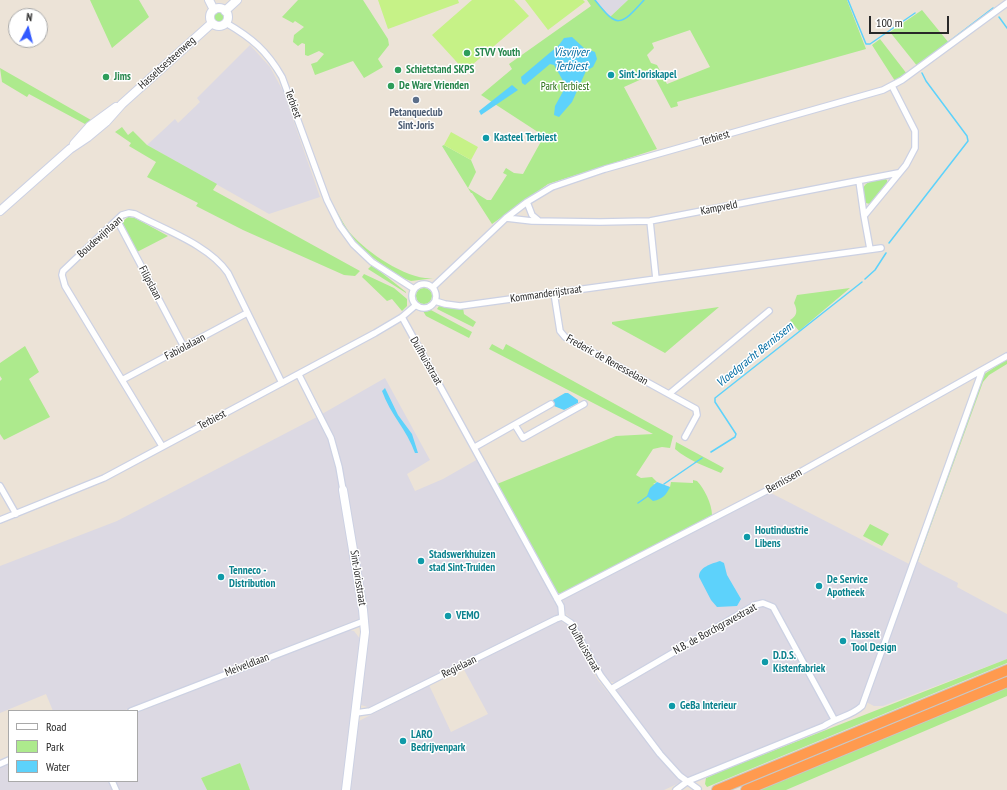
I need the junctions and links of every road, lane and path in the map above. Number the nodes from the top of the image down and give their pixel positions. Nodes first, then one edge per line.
1 (210, 0) edge
2 (237, 0) edge
3 (1007, 3) edge
4 (214, 10) junction
5 (225, 11) junction
6 (212, 23) junction
7 (226, 23) junction
8 (892, 86) junction
9 (898, 173) junction
10 (859, 181) junction
11 (527, 202) junction
12 (0, 211) edge
13 (864, 216) junction
14 (506, 218) junction
15 (116, 220) junction
16 (538, 220) junction
17 (650, 221) junction
18 (880, 248) dead end
19 (870, 249) junction
20 (656, 278) junction
21 (433, 287) junction
22 (414, 289) junction
23 (554, 293) junction
24 (435, 301) junction
25 (416, 305) junction
26 (769, 311) dead end
27 (247, 313) junction
28 (402, 317) junction
29 (184, 347) junction
30 (1007, 356) edge
31 (982, 371) junction
32 (299, 375) junction
33 (122, 380) junction
34 (282, 383) junction
35 (669, 394) junction
36 (551, 404) dead end
37 (584, 404) dead end
38 (515, 425) junction
39 (685, 437) dead end
40 (162, 446) junction
41 (475, 447) junction
42 (0, 486) edge
43 (343, 490) joint
44 (16, 514) junction
45 (0, 520) edge
46 (557, 599) junction
47 (562, 617) junction
48 (364, 621) junction
49 (1007, 670) edge
50 (1007, 682) edge
51 (611, 689) junction
52 (134, 710) edge
53 (356, 712) junction
54 (834, 719) junction
55 (688, 781) junction
56 (346, 790) edge
57 (676, 790) edge
58 (698, 790) edge
59 (717, 790) edge
60 (746, 790) edge

1 - 4 main road
2 - 5 main road
3 - 8 street, Terbiest
4 - 5 main road
4 - 6 main road
5 - 7 main road
6 - 7 main road
6 - 12 main road, Hasseltsesteenweg
7 - 22 street, Terbiest
8 - 9 street
8 - 11 street, Terbiest
9 - 10 street, Kampveld
9 - 13 street
10 - 13 street
10 - 17 street, Kampveld
11 - 14 street, Terbiest
11 - 16 street
13 - 19 street
14 - 16 street, Kampveld
14 - 21 street, Terbiest
15 - 27 street, Boudewijnlaan
15 - 29 street, Filipslaan
15 - 33 street, Boudewijnlaan
16 - 17 street, Kampveld
17 - 20 street
18 - 19 street, Kommanderijstraat
19 - 20 street, Kommanderijstraat
20 - 23 street, Kommanderijstraat
21 - 22 street
21 - 24 street
22 - 25 street
23 - 24 street, Kommanderijstraat
23 - 35 street, Frederic de Renesselaan
24 - 25 street
25 - 28 street, Terbiest
26 - 35 street
27 - 29 street, Fabiolalaan
27 - 34 street, Boudewijnlaan
28 - 32 street, Terbiest
28 - 41 street, Duifhuisstraat
29 - 33 street, Fabiolalaan
30 - 31 street, Bernissem
31 - 46 street, Bernissem
31 - 54 street
32 - 34 street, Terbiest
32 - 43 street, Sint-Jorisstraat
33 - 40 street, Boudewijnlaan
34 - 40 street, Terbiest
35 - 39 street, Frederic de Renesselaan
36 - 38 street
37 - 38 street
38 - 41 street
40 - 44 street, Terbiest
41 - 46 street, Duifhuisstraat
42 - 44 street
43 - 48 main road, Sint-Jorisstraat
44 - 45 street, Terbiest
46 - 47 street, Duifhuisstraat
47 - 51 street, Duifhuisstraat
47 - 53 street, Regielaan
48 - 52 street, Meiveldlaan
48 - 53 main road, Sint-Jorisstraat
49 - 59 highway
50 - 60 highway
51 - 54 street, N.B. de Borchgravestraat
51 - 55 street, Duifhuisstraat
53 - 56 main road, Sint-Jorisstraat
54 - 55 street
55 - 57 street
55 - 58 street, Duifhuisstraat

